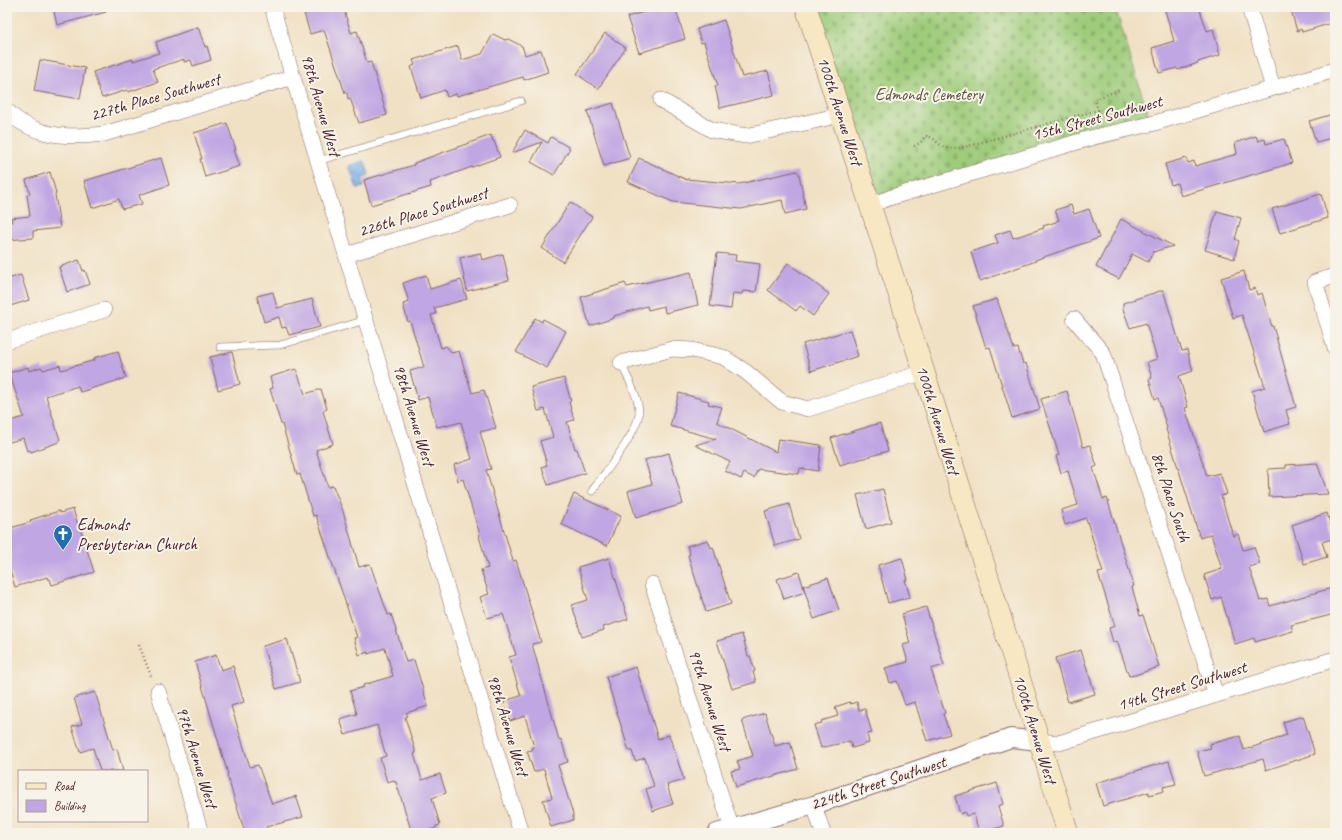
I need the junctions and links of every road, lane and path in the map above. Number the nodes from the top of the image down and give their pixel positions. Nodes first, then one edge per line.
1 (272, 7) edge
2 (806, 7) edge
3 (1249, 7) edge
4 (1335, 70) edge
5 (293, 77) junction
6 (1273, 88) junction
7 (1119, 90) dead end
8 (661, 100) dead end
9 (521, 101) dead end
10 (7, 111) edge
11 (841, 115) junction
12 (914, 146) dead end
13 (318, 161) junction
14 (510, 205) dead end
15 (870, 205) junction
16 (346, 255) junction
17 (1335, 276) edge
18 (104, 310) dead end
19 (1074, 319) dead end
20 (366, 320) junction
21 (7, 341) edge
22 (220, 347) dead end
23 (1335, 348) edge
24 (621, 363) joint
25 (924, 372) junction
26 (592, 491) dead end
27 (652, 584) dead end
28 (139, 645) dead end
29 (1335, 659) edge
30 (158, 691) joint
31 (1216, 695) junction
32 (1038, 741) junction
33 (814, 805) junction
34 (724, 831) edge
35 (201, 833) edge
36 (521, 833) edge
37 (823, 833) edge
38 (1068, 833) edge

1 - 5 street, 98th Avenue West
2 - 11 main road, 100th Avenue West
3 - 6 street
4 - 6 street, 15th Street Southwest
5 - 10 street, 227th Place Southwest
5 - 13 street, 98th Avenue West
6 - 15 street, 15th Street Southwest
7 - 12 path
8 - 11 street
9 - 13 lane
11 - 15 main road, 100th Avenue West
13 - 16 street, 98th Avenue West
14 - 16 street, 226th Place Southwest
15 - 25 main road, 100th Avenue West
16 - 20 street, 98th Avenue West
17 - 23 street
18 - 21 street
19 - 31 street, 8th Place South
20 - 22 lane
20 - 36 street, 98th Avenue West
24 - 25 street
24 - 26 lane
25 - 32 main road, 100th Avenue West
27 - 34 street, 99th Avenue West
28 - 30 path
29 - 31 street, 14th Street Southwest
30 - 35 street, 97th Avenue West
31 - 32 street, 14th Street Southwest
32 - 33 street, 224th Street Southwest
32 - 38 main road, 100th Avenue West
33 - 34 street, 224th Street Southwest
33 - 37 street

